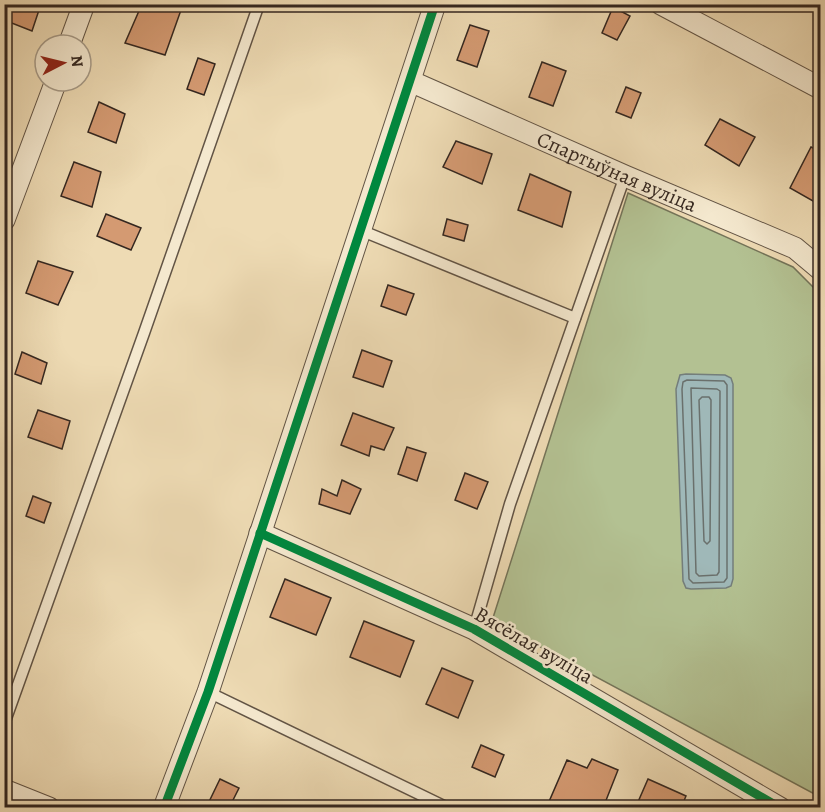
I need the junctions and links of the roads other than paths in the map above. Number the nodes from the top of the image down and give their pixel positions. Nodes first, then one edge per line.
1 (84, 4) edge
2 (259, 4) edge
3 (435, 4) edge
4 (661, 4) edge
5 (73, 33) edge
6 (410, 81) junction
7 (820, 88) edge
8 (52, 93) edge
9 (625, 176) junction
10 (4, 220) edge
11 (360, 230) junction
12 (820, 269) edge
13 (575, 318) junction
14 (260, 533) junction
15 (474, 629) junction
16 (208, 692) junction
17 (4, 724) edge
18 (4, 790) edge
19 (49, 807) edge
20 (164, 807) edge
21 (448, 807) edge
22 (780, 807) edge

1 - 5 street
2 - 17 lane
3 - 6 street
4 - 7 street
6 - 9 street, Спартыўная вуліца
6 - 11 street
8 - 10 street
9 - 12 street, Спартыўная вуліца
9 - 13 lane
11 - 13 lane
11 - 14 street
13 - 15 lane
14 - 15 street, Вясёлая вуліца
14 - 16 street
15 - 22 street, Вясёлая вуліца
16 - 20 street
16 - 21 lane
18 - 19 street

